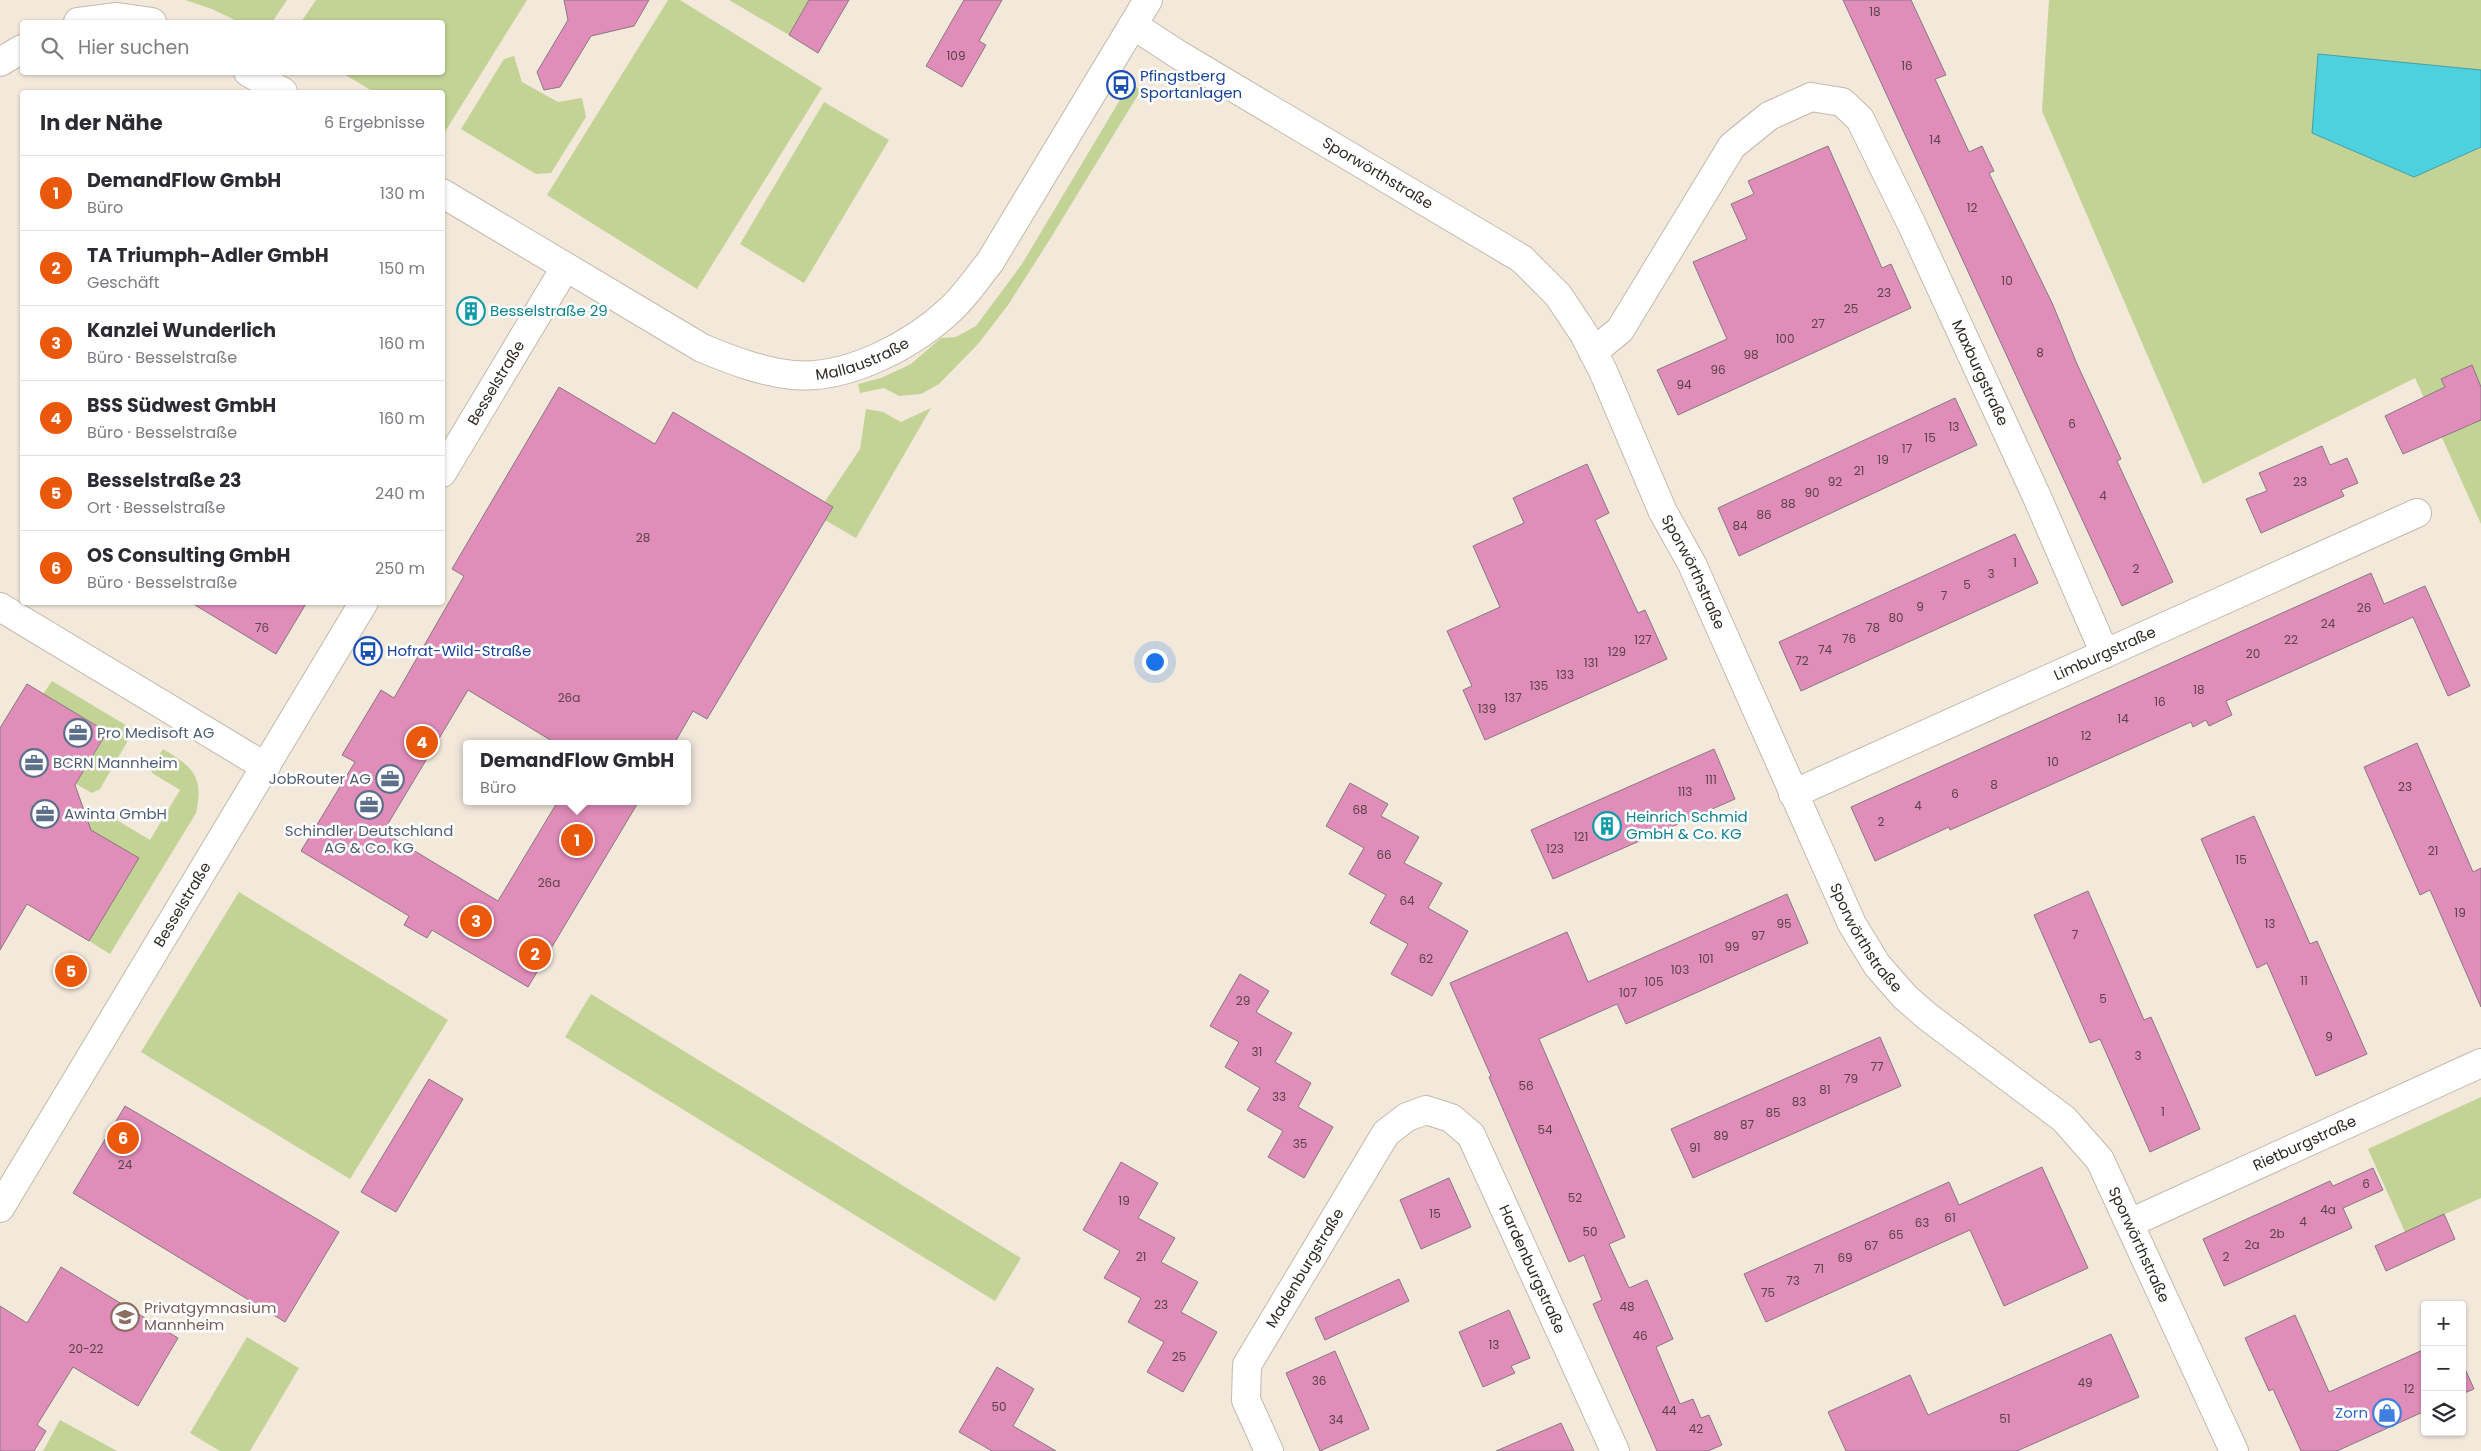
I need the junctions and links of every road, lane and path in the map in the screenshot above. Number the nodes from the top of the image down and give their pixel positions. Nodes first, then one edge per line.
1 (1148, 0) edge
2 (94, 20) edge
3 (146, 20) edge
4 (1133, 25) junction
5 (20, 50) edge
6 (0, 62) edge
7 (253, 75) edge
8 (279, 90) edge
9 (445, 196) edge
10 (565, 268) junction
11 (1593, 352) junction
12 (445, 468) edge
13 (2417, 513) dead end
14 (362, 605) edge
15 (0, 607) edge
16 (2105, 654) junction
17 (266, 767) junction
18 (1793, 794) junction
19 (2481, 1063) edge
20 (1426, 1110) joint
21 (0, 1208) edge
22 (2130, 1223) junction
23 (1269, 1451) edge
24 (1615, 1451) edge
25 (2234, 1451) edge

1 - 4 street, Mallaustraße
2 - 3 street
4 - 10 street, Mallaustraße
4 - 11 street, Sporwörthstraße
5 - 6 street
7 - 8 street
9 - 10 street, Mallaustraße
10 - 12 street, Besselstraße
11 - 16 street, Maxburgstraße
11 - 18 street, Sporwörthstraße
13 - 16 street, Limburgstraße
14 - 17 street, Besselstraße
15 - 17 street
16 - 18 street, Limburgstraße
17 - 21 street, Besselstraße
18 - 22 street, Sporwörthstraße
19 - 22 street, Rietburgstraße
20 - 23 street, Madenburgstraße
20 - 24 street, Hardenburgstraße
22 - 25 street, Sporwörthstraße

